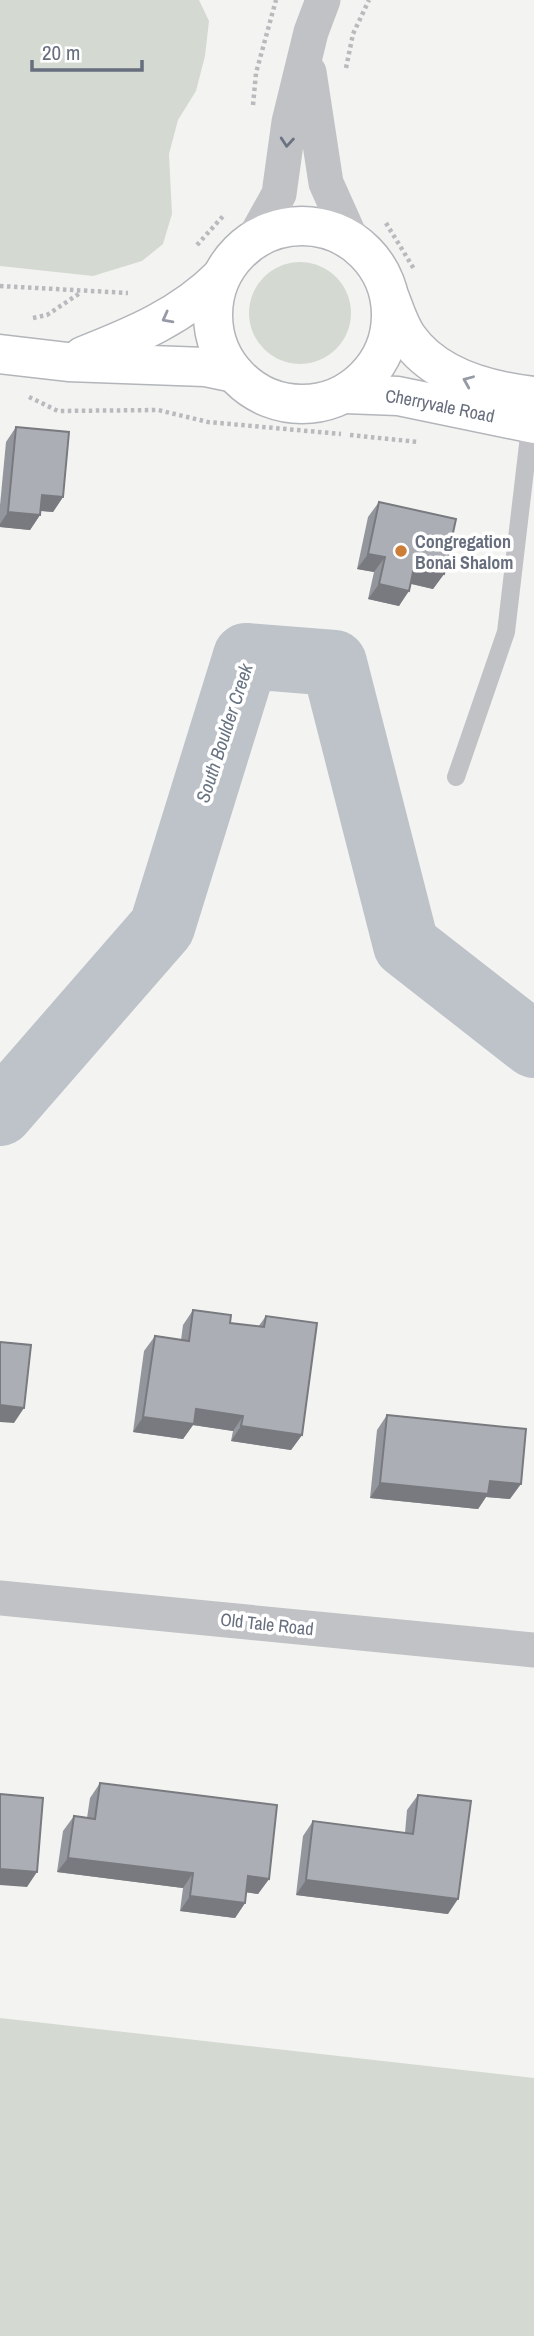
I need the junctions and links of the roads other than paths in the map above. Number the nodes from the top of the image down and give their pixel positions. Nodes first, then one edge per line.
1 (323, 0) edge
2 (307, 51) junction
3 (254, 239) junction
4 (352, 241) junction
5 (221, 277) junction
6 (389, 297) junction
7 (0, 354) edge
8 (68, 362) junction
9 (234, 373) junction
10 (345, 394) junction
11 (533, 410) edge
12 (456, 777) dead end
13 (0, 1598) edge
14 (534, 1650) edge

1 - 2 street
2 -> 3 street
2 - 4 street
3 - 4 street
3 - 5 street
4 - 6 street
5 -> 8 street
5 - 9 street
6 - 10 street
11 -> 6 street, Cherryvale Road
7 - 8 street
8 - 9 street
9 - 10 street
10 - 11 street, Cherryvale Road
11 - 12 lane
13 - 14 street, Old Tale Road

